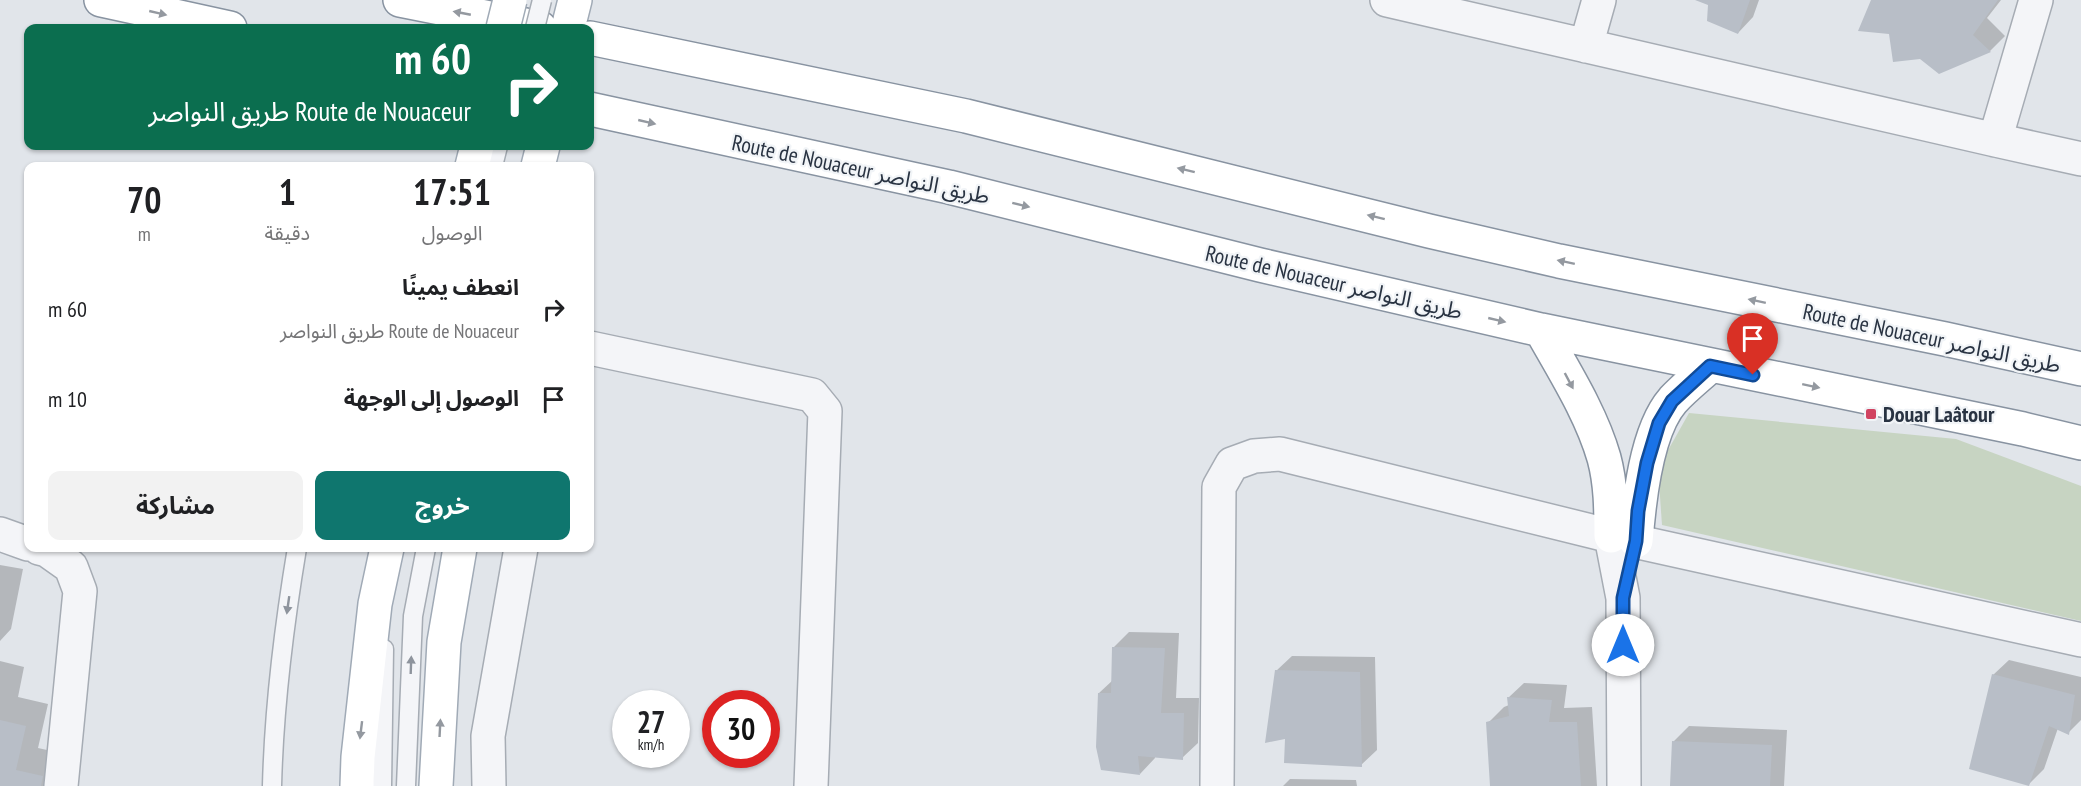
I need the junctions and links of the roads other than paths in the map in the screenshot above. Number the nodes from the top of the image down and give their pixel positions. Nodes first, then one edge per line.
1 (101, 0) edge
2 (401, 0) edge
3 (510, 0) edge
4 (529, 0) edge
5 (542, 0) edge
6 (575, 0) edge
7 (1387, 0) edge
8 (1599, 0) edge
9 (2036, 0) edge
10 (212, 24) edge
11 (504, 24) edge
12 (520, 24) edge
13 (524, 24) edge
14 (536, 24) edge
15 (569, 24) edge
16 (594, 39) edge
17 (1586, 46) junction
18 (594, 110) edge
19 (1995, 140) junction
20 (2081, 159) edge
21 (1541, 330) junction
22 (594, 349) edge
23 (1710, 366) junction
24 (2081, 369) edge
25 (2081, 443) edge
26 (0, 534) edge
27 (1624, 539) junction
28 (24, 543) edge
29 (50, 552) edge
30 (296, 552) edge
31 (386, 552) edge
32 (400, 552) edge
33 (425, 552) edge
34 (459, 552) edge
35 (520, 552) edge
36 (2081, 640) edge
37 (61, 786) edge
38 (272, 786) edge
39 (357, 786) edge
40 (382, 786) edge
41 (406, 786) edge
42 (436, 786) edge
43 (489, 786) edge
44 (811, 786) edge
45 (1217, 786) edge
46 (1624, 786) edge

1 -> 10 main road
12 -> 2 main road
3 - 11 main road, bridge
4 - 13 lane
5 - 14 lane, bridge
6 - 15 main road
7 - 17 street
8 - 17 street
9 - 19 street
24 -> 16 main road, Route de Nouaceur طريق النواصر
17 - 19 street
18 -> 21 main road, Route de Nouaceur طريق النواصر
19 - 20 street
21 - 23 main road, Route de Nouaceur طريق النواصر
21 -> 27 main road
22 - 44 street
23 -> 25 main road, Route de Nouaceur طريق النواصر
23 - 27 main road
26 - 28 street
27 - 36 street
27 - 45 street
27 - 46 street
29 - 37 street
30 -> 38 lane
31 -> 39 main road
32 - 40 lane
41 -> 33 lane
42 -> 34 main road
35 - 43 street

